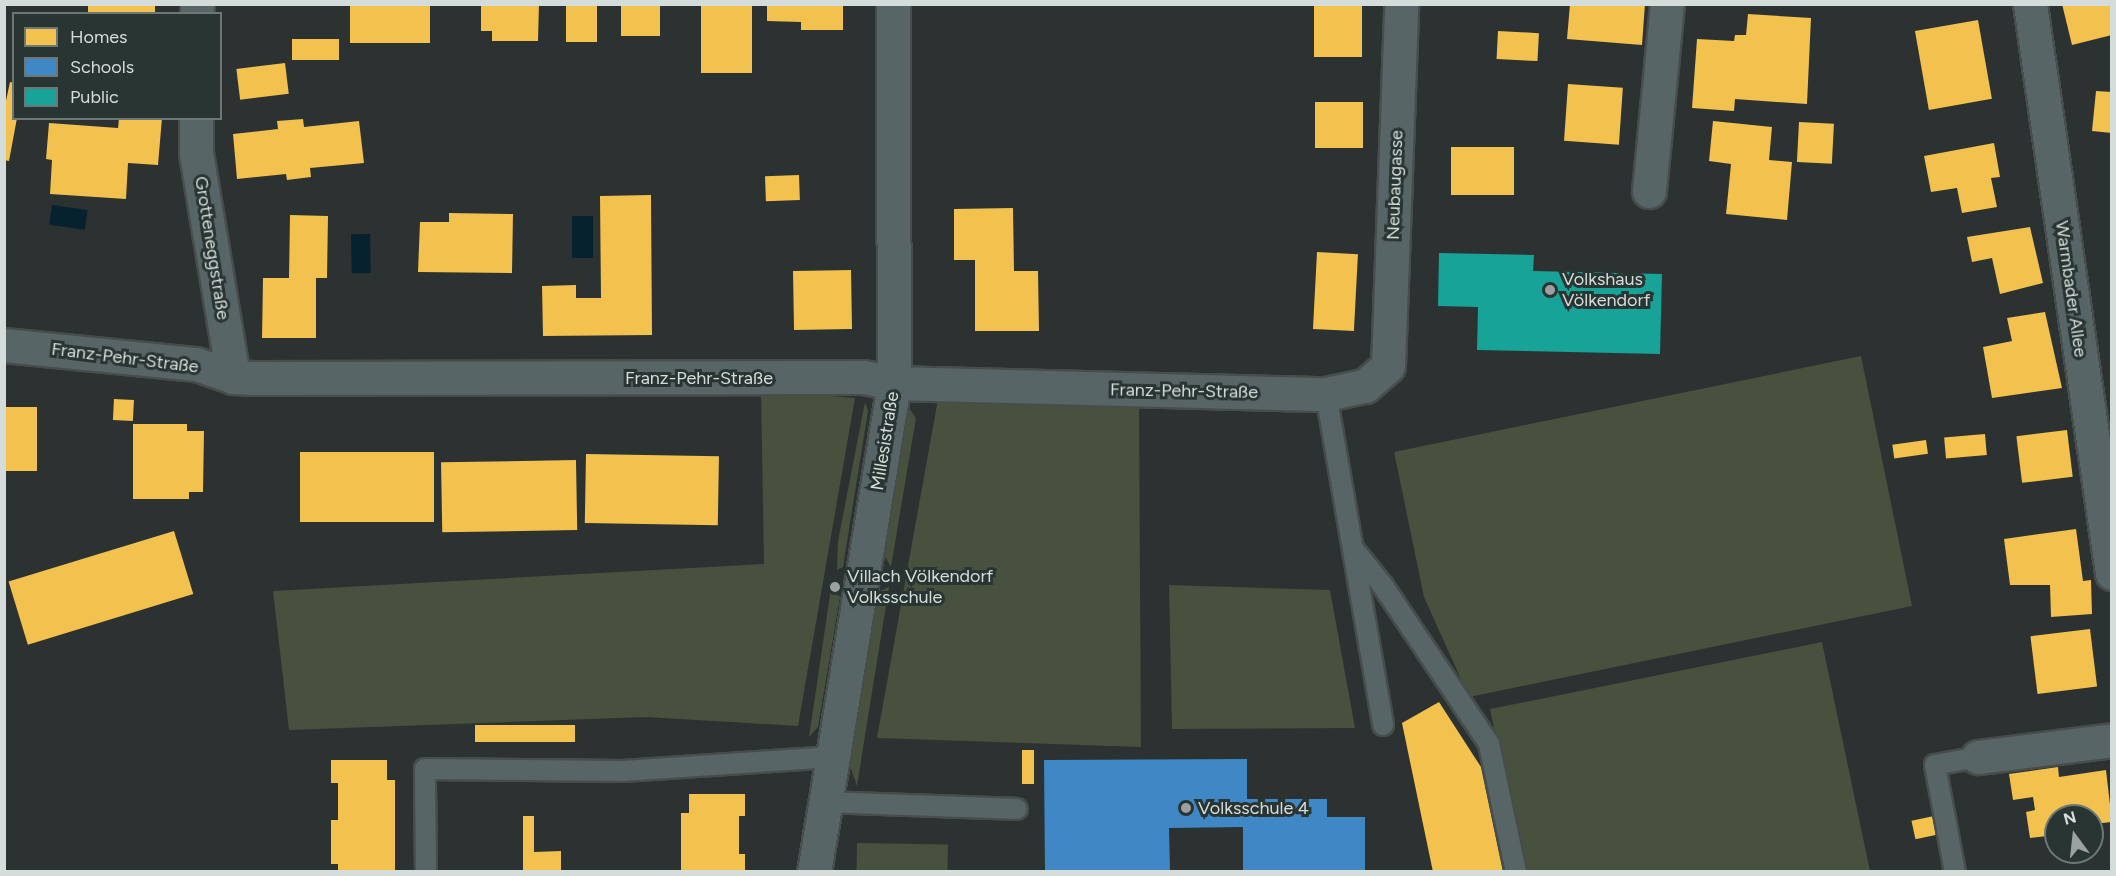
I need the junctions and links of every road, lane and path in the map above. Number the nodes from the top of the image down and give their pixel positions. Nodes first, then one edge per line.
1 (893, 4) edge
2 (1401, 4) edge
3 (1667, 4) edge
4 (2030, 4) edge
5 (196, 120) edge
6 (1648, 191) dead end
7 (4, 345) edge
8 (1388, 366) joint
9 (233, 377) junction
10 (894, 383) junction
11 (1326, 394) junction
12 (1355, 551) junction
13 (2112, 573) edge
14 (1383, 724) dead end
15 (2112, 740) edge
16 (833, 757) junction
17 (1978, 757) joint
18 (826, 802) junction
19 (1017, 809) dead end
20 (426, 872) edge
21 (814, 872) edge
22 (1515, 872) edge
23 (1955, 872) edge

1 - 10 street, Millesistraße
2 - 8 street, Neubaugasse
3 - 6 street
4 - 13 street, Warmbader Allee
5 - 9 street, Grotteneggstraße
7 - 9 street, Franz-Pehr-Straße
8 - 11 street, Franz-Pehr-Straße
9 - 10 street, Franz-Pehr-Straße
10 - 11 street, Franz-Pehr-Straße
10 - 16 street, Millesistraße
11 - 12 lane
12 - 14 lane
12 - 22 lane
15 - 17 street
16 - 18 street, Millesistraße
16 - 20 lane
17 - 23 lane
18 - 19 lane
18 - 21 street, Millesistraße

